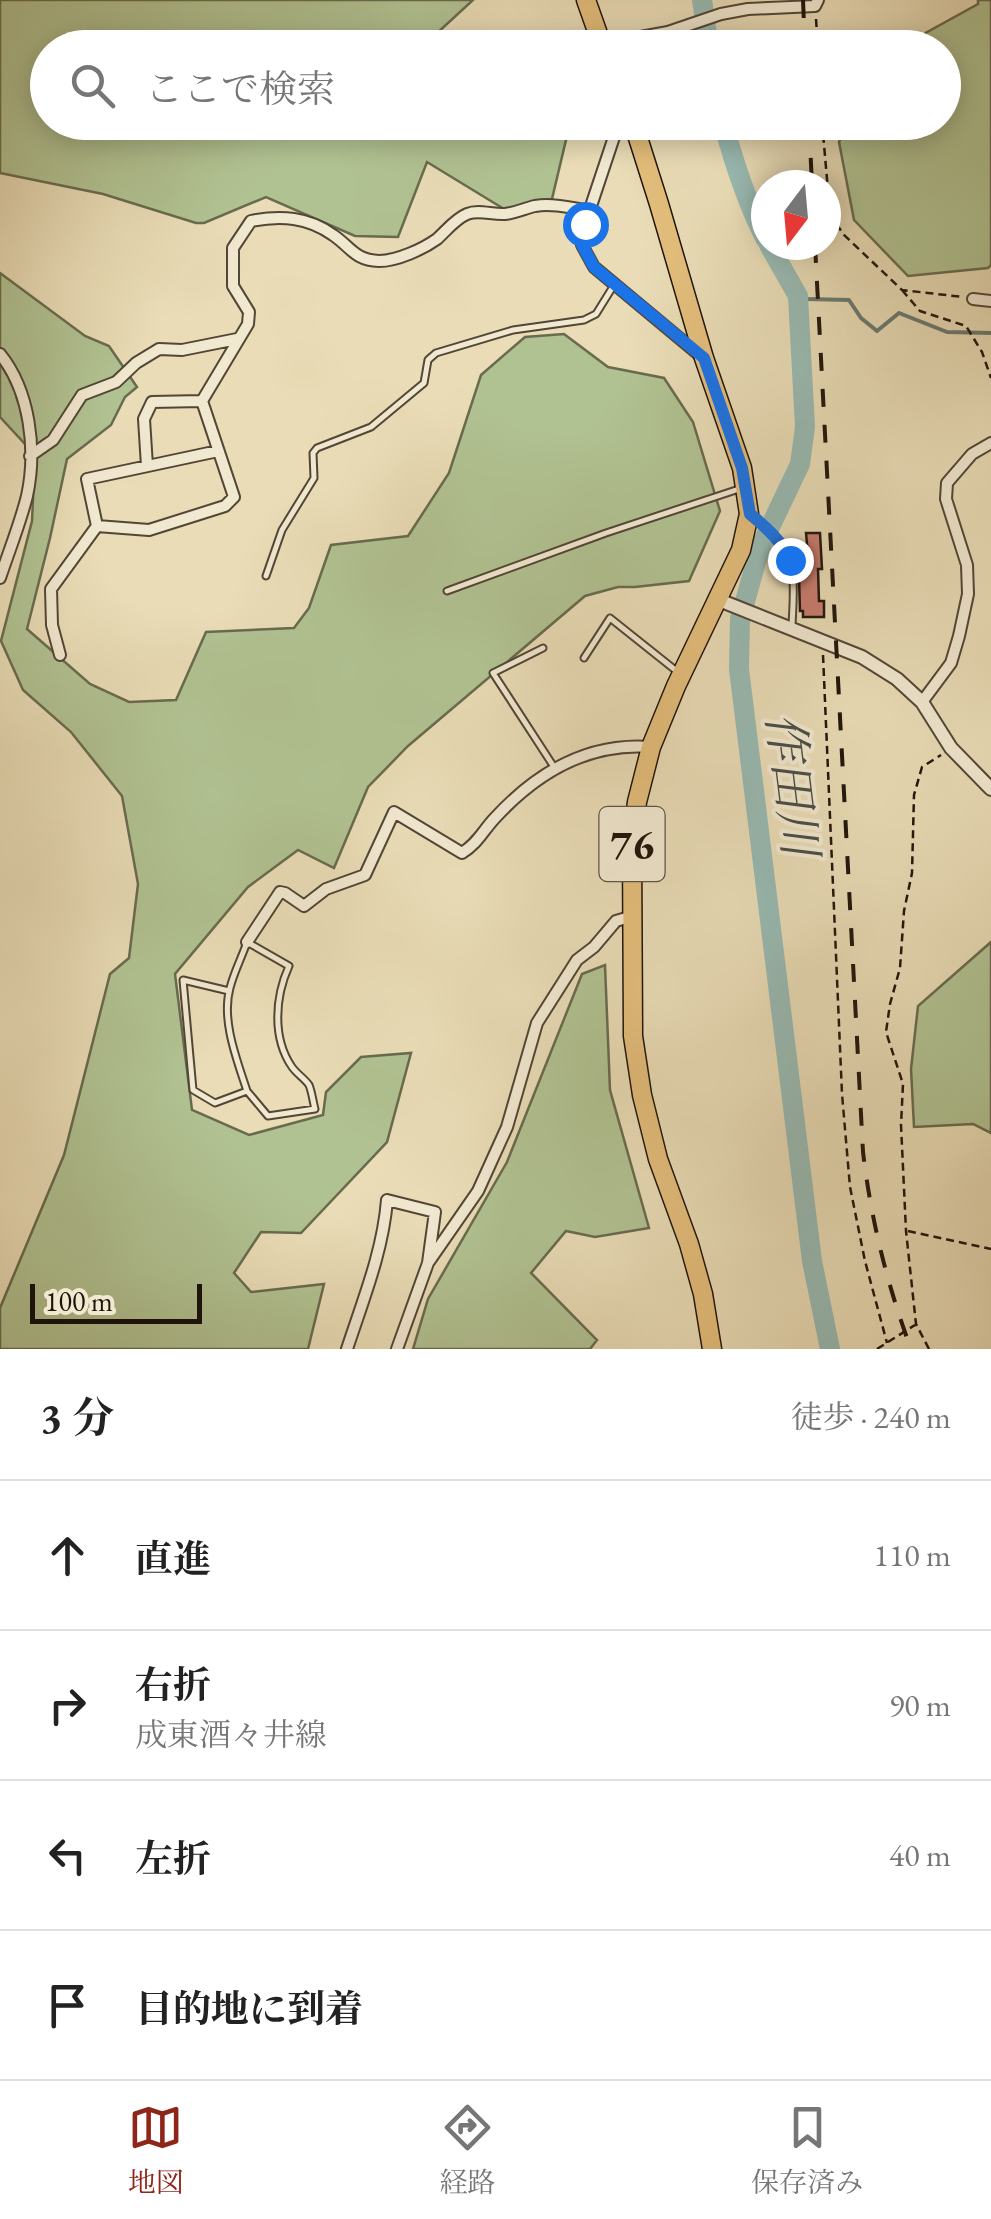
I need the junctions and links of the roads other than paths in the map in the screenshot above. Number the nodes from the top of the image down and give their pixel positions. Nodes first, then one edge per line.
1 (586, 0) edge
2 (817, 3) edge
3 (597, 30) edge
4 (675, 30) edge
5 (613, 140) edge
6 (638, 140) edge
7 (590, 211) junction
8 (614, 285) junction
9 (973, 299) road end
10 (991, 301) edge
11 (237, 339) junction
12 (0, 354) edge
13 (704, 358) junction
14 (202, 402) junction
15 (991, 443) edge
16 (218, 451) junction
17 (30, 456) junction
18 (147, 466) junction
19 (746, 486) junction
20 (750, 514) junction
21 (97, 526) junction
22 (266, 576) dead end
23 (0, 578) edge
24 (447, 591) dead end
25 (719, 600) junction
26 (792, 628) junction
27 (544, 648) dead end
28 (60, 655) dead end
29 (584, 658) dead end
30 (682, 674) junction
31 (922, 702) junction
32 (651, 746) junction
33 (555, 770) junction
34 (991, 789) edge
35 (633, 916) junction
36 (248, 942) junction
37 (229, 991) junction
38 (247, 1091) junction
39 (428, 1263) junction
40 (347, 1349) edge
41 (397, 1349) edge
42 (712, 1349) edge

1 - 3 main road
2 - 4 street
5 - 7 street
6 - 13 main road, 76
7 - 8 street
7 - 11 street
8 - 13 street
8 - 22 lane
9 - 10 street
11 - 14 street
11 - 17 street
12 - 17 street
13 - 19 main road, 76
14 - 16 street
14 - 18 street
15 - 31 street
16 - 18 street
16 - 21 street
17 - 23 street
18 - 21 street
19 - 20 main road, 76
19 - 24 lane
20 - 25 main road, 76
20 - 26 lane
21 - 28 street
25 - 26 street
25 - 30 main road, 76
26 - 31 street
27 - 33 lane
29 - 30 lane
30 - 32 main road, 76
31 - 34 street
32 - 33 street
32 - 35 main road, 76
33 - 36 street
35 - 39 street
35 - 42 main road, 76
36 - 37 lane
36 - 38 lane
37 - 38 lane
37 - 38 lane
39 - 40 street
39 - 41 street

